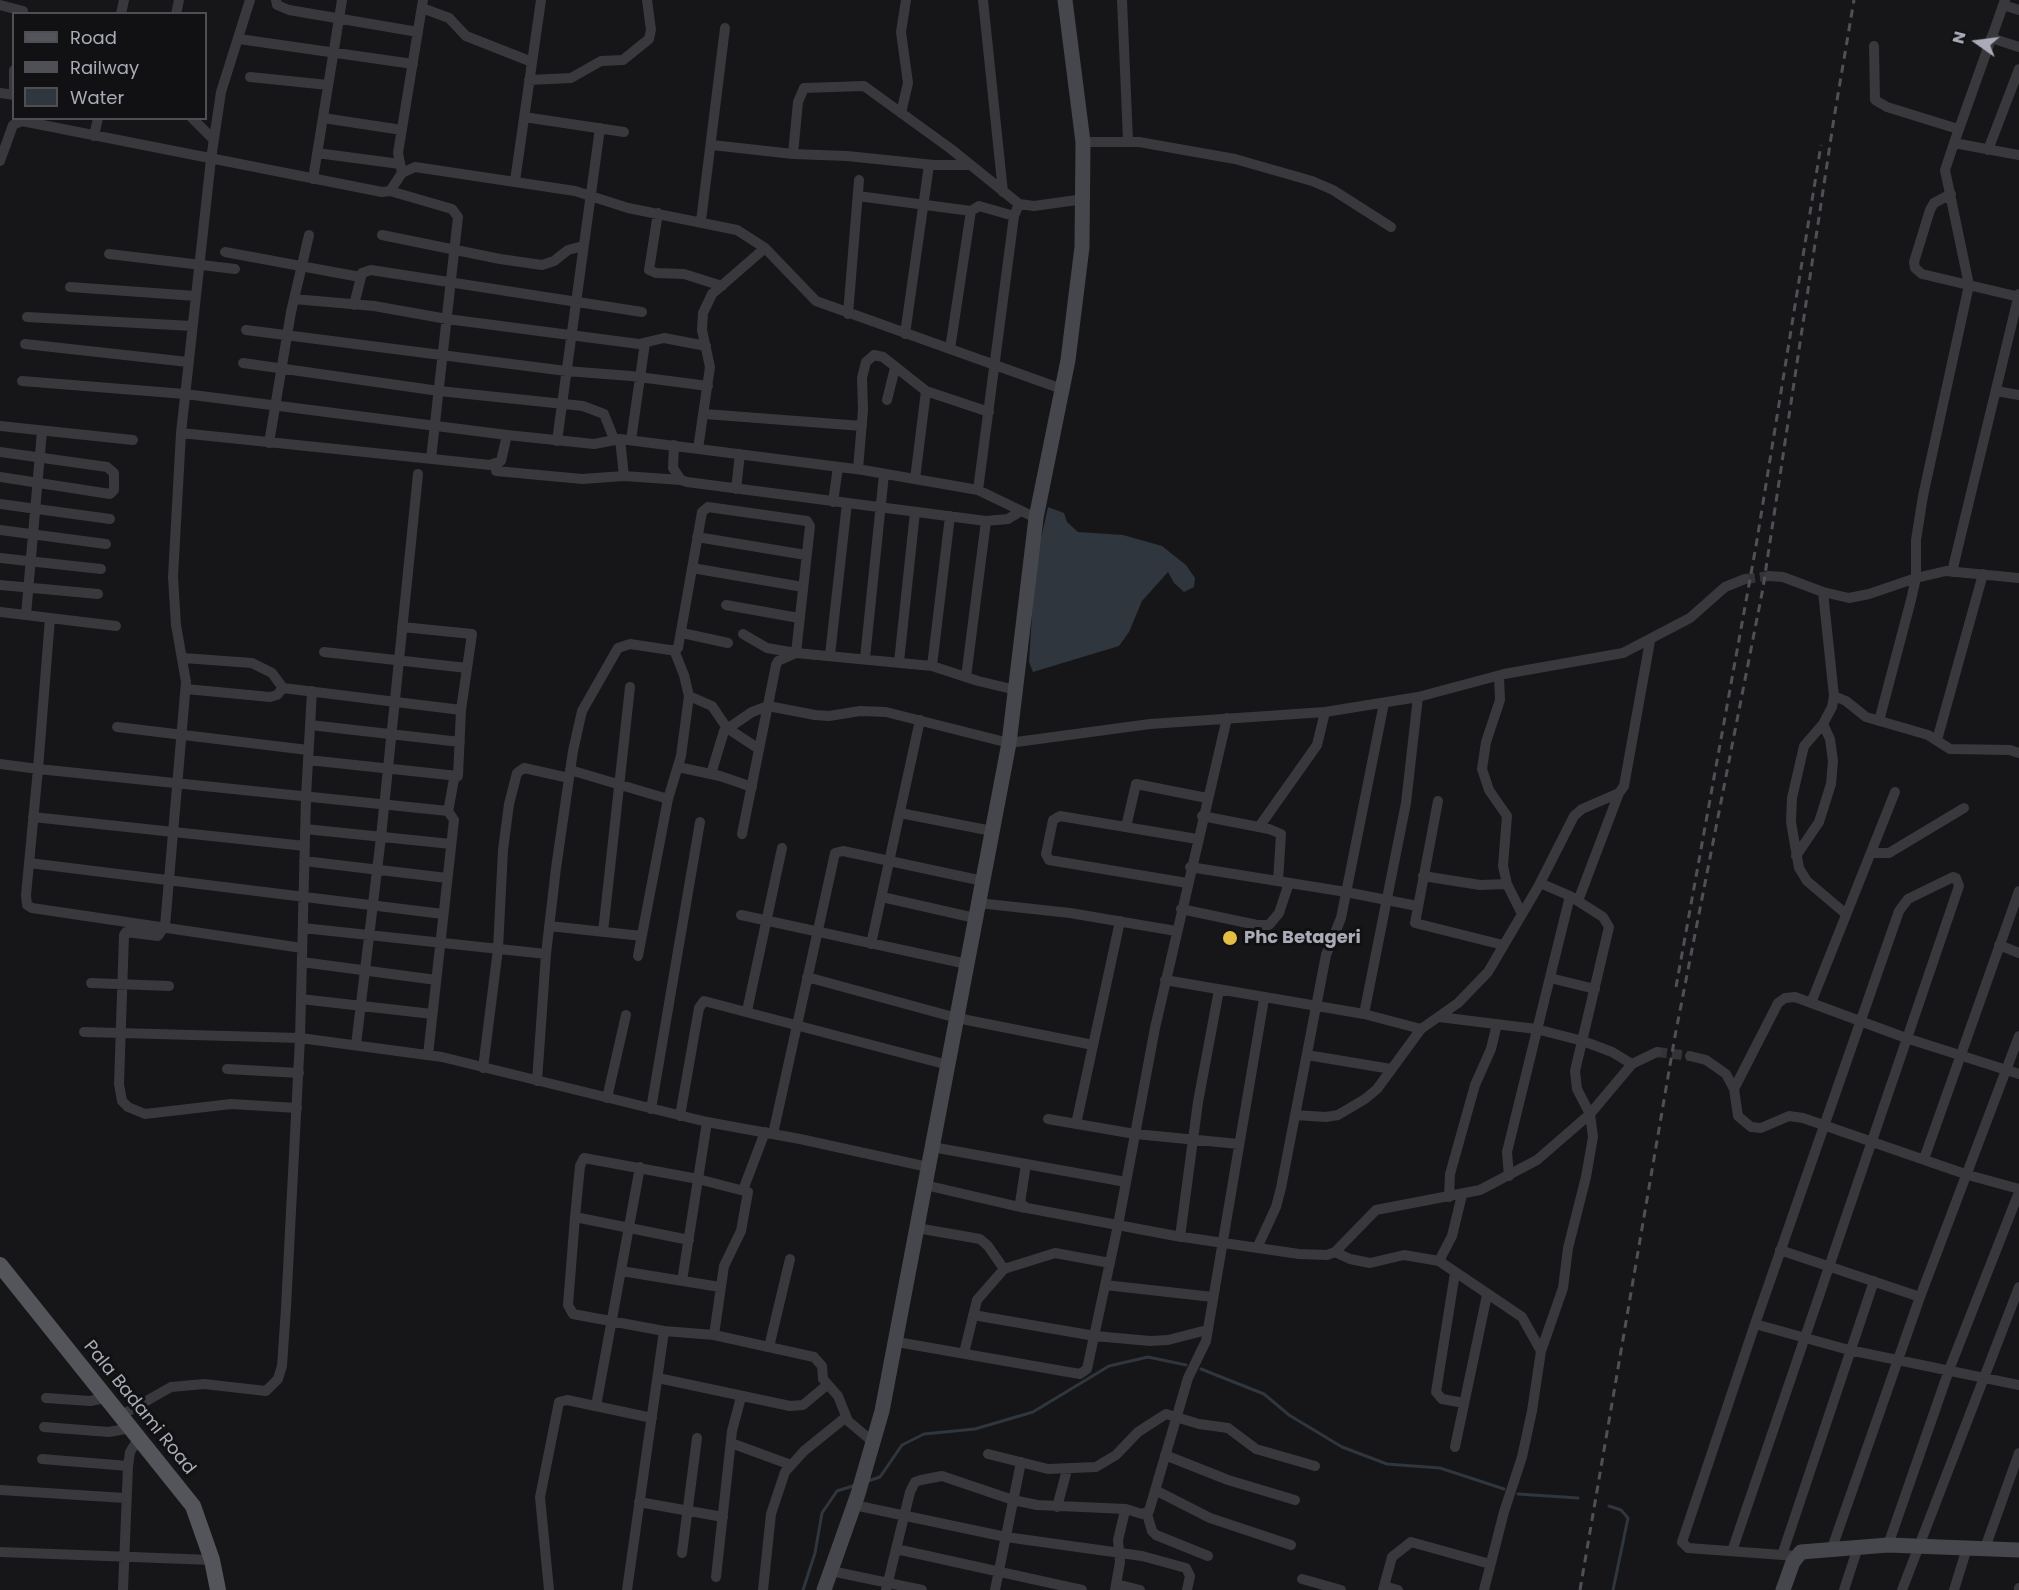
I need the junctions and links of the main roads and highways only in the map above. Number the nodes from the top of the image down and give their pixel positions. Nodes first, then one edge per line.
1 (0, 1265) edge
2 (218, 1590) edge

1 - 2 main road, Pala Badami Road

